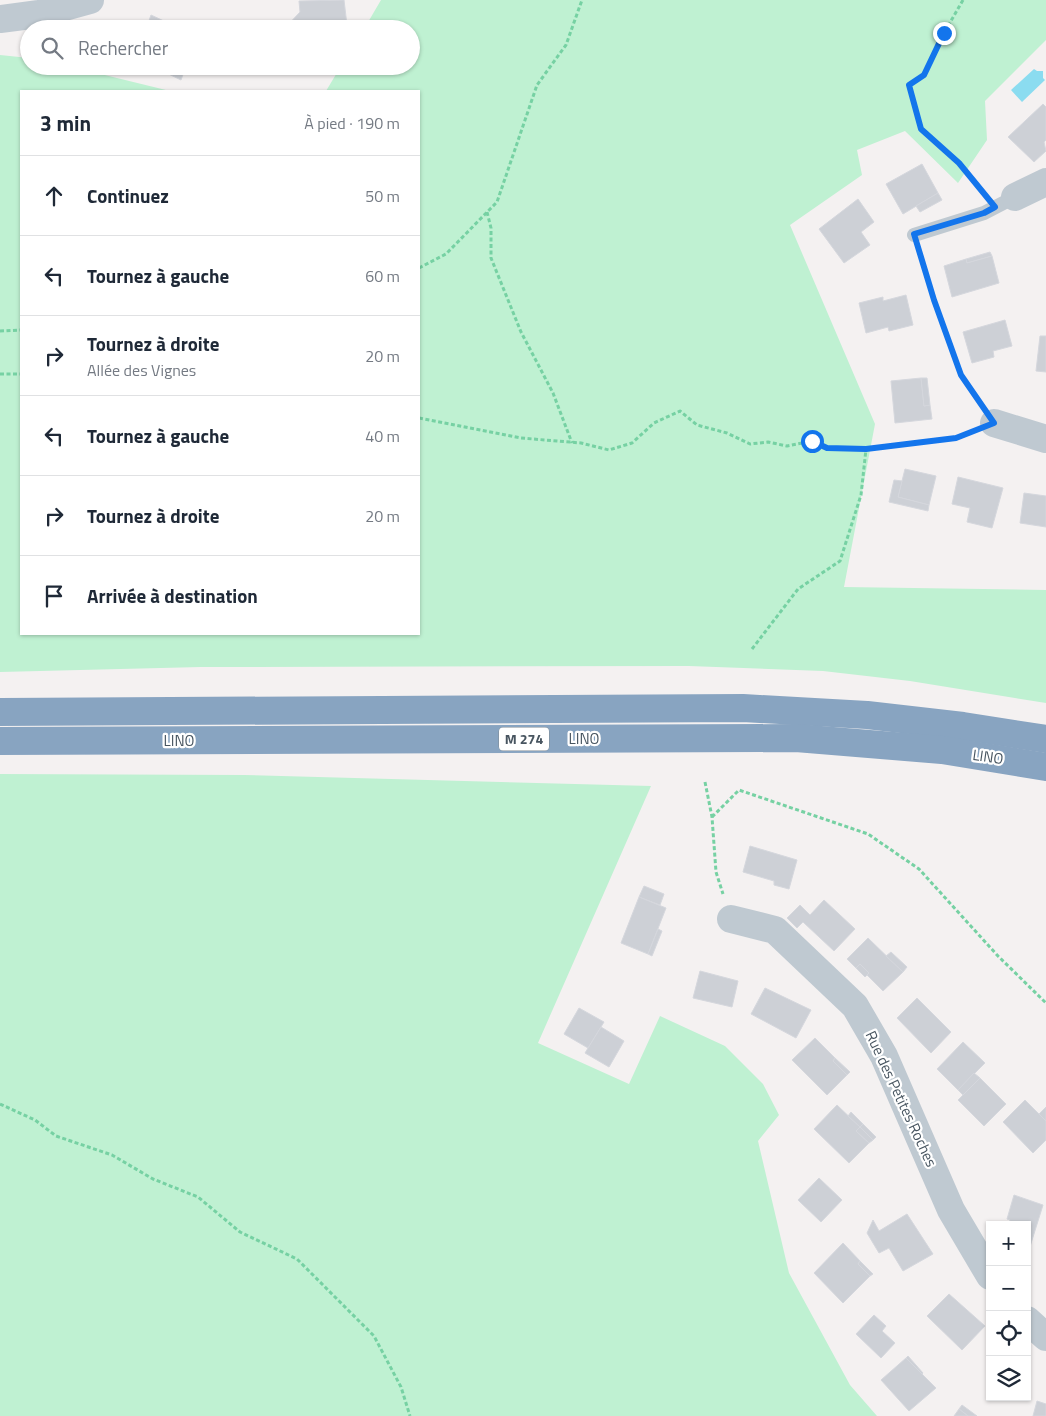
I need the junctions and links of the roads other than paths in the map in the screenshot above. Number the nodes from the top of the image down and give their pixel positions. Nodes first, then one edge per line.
1 (90, 0) edge
2 (0, 19) edge
3 (1046, 182) edge
4 (1005, 202) joint
5 (914, 234) road end
6 (994, 423) road end
7 (1046, 439) edge
8 (0, 712) edge
9 (1046, 739) edge
10 (0, 741) edge
11 (1046, 767) edge
12 (731, 919) road end
13 (986, 1269) edge
14 (1031, 1324) edge
15 (1046, 1337) edge

1 - 2 street
3 - 4 street
4 - 5 lane
6 - 7 street
8 - 9 highway, LINO / M 274
10 - 11 highway, LINO / M 274
12 - 13 street, Rue des Petites Roches
14 - 15 street

